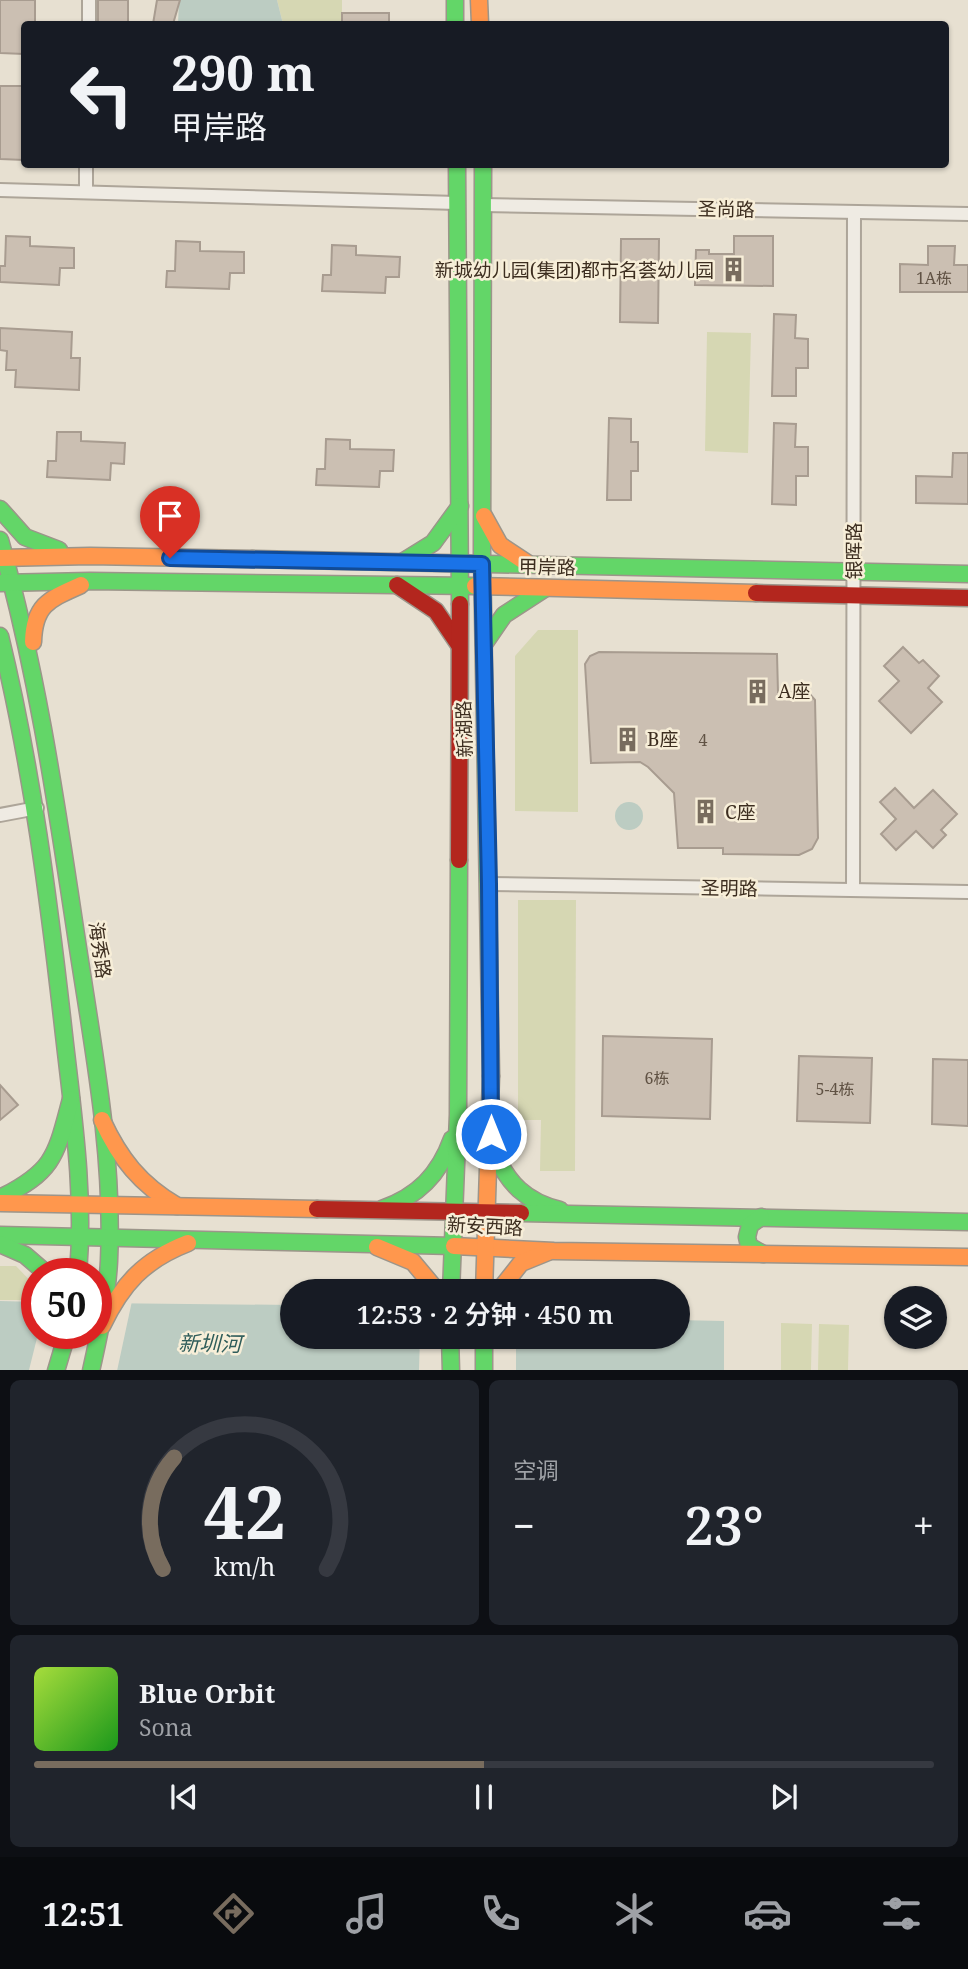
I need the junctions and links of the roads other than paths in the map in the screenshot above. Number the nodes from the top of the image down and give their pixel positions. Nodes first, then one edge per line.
1 (89, 0) edge
2 (455, 0) edge
3 (479, 0) edge
4 (89, 21) edge
5 (455, 21) edge
6 (480, 21) edge
7 (86, 168) edge
8 (457, 168) edge
9 (483, 168) edge
10 (0, 190) edge
11 (86, 192) junction
12 (457, 203) junction
13 (484, 205) junction
14 (854, 212) junction
15 (968, 214) edge
16 (459, 397) junction
17 (482, 398) junction
18 (460, 506) junction
19 (0, 509) edge
20 (482, 509) junction
21 (0, 540) edge
22 (90, 556) junction
23 (3, 558) edge
24 (304, 560) junction
25 (404, 562) junction
26 (460, 563) junction
27 (482, 564) junction
28 (537, 565) junction
29 (853, 571) junction
30 (968, 574) edge
31 (90, 581) junction
32 (6, 582) edge
33 (307, 584) junction
34 (397, 585) junction
35 (460, 586) junction
36 (482, 586) junction
37 (547, 588) junction
38 (854, 595) junction
39 (968, 598) edge
40 (0, 636) edge
41 (460, 647) junction
42 (483, 648) junction
43 (0, 651) edge
44 (9, 670) junction
45 (34, 680) junction
46 (37, 808) junction
47 (0, 815) edge
48 (489, 884) junction
49 (853, 890) junction
50 (968, 892) edge
51 (71, 1099) junction
52 (458, 1115) junction
53 (102, 1120) junction
54 (491, 1134) junction
55 (0, 1200) edge
56 (80, 1205) junction
57 (110, 1206) junction
58 (181, 1208) junction
59 (381, 1209) junction
60 (455, 1211) junction
61 (488, 1211) junction
62 (581, 1213) junction
63 (761, 1217) junction
64 (968, 1222) edge
65 (0, 1235) edge
66 (81, 1236) junction
67 (111, 1236) junction
68 (201, 1239) junction
69 (360, 1243) junction
70 (0, 1244) edge
71 (453, 1245) junction
72 (486, 1247) junction
73 (554, 1251) junction
74 (763, 1254) junction
75 (968, 1257) edge
76 (28, 1258) edge
77 (79, 1258) edge
78 (111, 1258) edge
79 (431, 1279) edge
80 (452, 1279) edge
81 (485, 1279) edge
82 (508, 1279) edge
83 (112, 1298) edge
84 (62, 1349) edge
85 (96, 1349) edge
86 (450, 1349) edge
87 (484, 1349) edge
88 (56, 1370) edge
89 (91, 1370) edge
90 (451, 1370) edge
91 (484, 1370) edge

1 - 4 street
2 - 5 main road
3 - 6 main road
7 - 11 street
8 - 12 main road, 新湖路
9 - 13 main road, 新湖路
10 - 11 street
11 - 12 street
12 - 16 main road, 新湖路
13 - 14 street, 圣尚路
13 - 17 main road, 新湖路
14 - 15 street, 圣尚路
14 - 29 street, 银晖路
16 - 17 main road
16 - 18 main road, 新湖路
17 - 20 main road, 新湖路
18 - 25 main road
18 - 26 main road, 新湖路
19 - 22 main road
20 - 27 main road, 新湖路
20 - 28 main road
21 - 23 main road, 海秀路
22 - 23 main road, 甲岸路
22 - 24 main road, 甲岸路
23 - 32 main road, 海秀路
24 - 25 main road, 甲岸路
24 - 33 main road
25 - 26 main road, 甲岸路
26 - 27 main road, 甲岸路
26 - 35 main road, 新湖路
27 - 28 main road, 甲岸路
27 - 36 main road, 新湖路
28 - 29 main road, 甲岸路
29 - 30 main road, 甲岸路
29 - 38 street, 银晖路
31 - 32 main road, 甲岸路
31 - 33 main road, 甲岸路
31 - 45 main road
32 - 45 main road, 海秀路
33 - 34 main road, 甲岸路
34 - 35 main road, 甲岸路
34 - 41 main road
35 - 36 main road, 甲岸路
35 - 41 main road, 新湖路
36 - 37 main road, 甲岸路
36 - 42 main road, 新湖路
37 - 38 main road, 甲岸路
37 - 42 main road
38 - 39 main road, 甲岸路
38 - 49 street, 银晖路
40 - 44 main road
41 - 52 main road, 新湖路
42 - 48 main road, 新湖路
43 - 44 main road
44 - 46 main road
45 - 53 main road, 海秀路
46 - 47 street
46 - 51 main road
48 - 49 street, 圣明路
48 - 54 main road, 新湖路
49 - 50 street, 圣明路
51 - 55 main road
51 - 56 main road
52 - 59 main road
52 - 60 main road, 新湖路
53 - 57 main road, 海秀路
53 - 58 main road
54 - 61 main road, 新湖路
54 - 62 main road
55 - 56 main road, 新安西路
56 - 57 main road, 新安西路
56 - 66 main road
57 - 58 main road, 新安西路
57 - 67 main road, 海秀路
58 - 59 main road, 新安西路
59 - 60 main road, 新安西路
60 - 61 main road, 新安西路
60 - 71 main road, 新湖路
61 - 62 main road, 新安西路
61 - 72 main road, 新湖路
62 - 63 main road, 新安西路
63 - 64 main road, 新安西路
63 - 74 main road
65 - 66 main road, 新安西路
66 - 67 main road, 新安西路
66 - 77 main road
67 - 68 main road, 新安西路
67 - 78 main road, 海秀路
68 - 69 main road, 新安西路
68 - 83 main road
69 - 71 main road, 新安西路
69 - 79 main road
70 - 76 main road
71 - 72 main road, 新安西路
71 - 80 main road, 新湖路
72 - 73 main road, 新安西路
72 - 81 main road, 新湖路
73 - 74 main road, 新安西路
73 - 82 main road
74 - 75 main road, 新安西路
84 - 88 main road
85 - 89 main road
86 - 90 main road
87 - 91 main road

